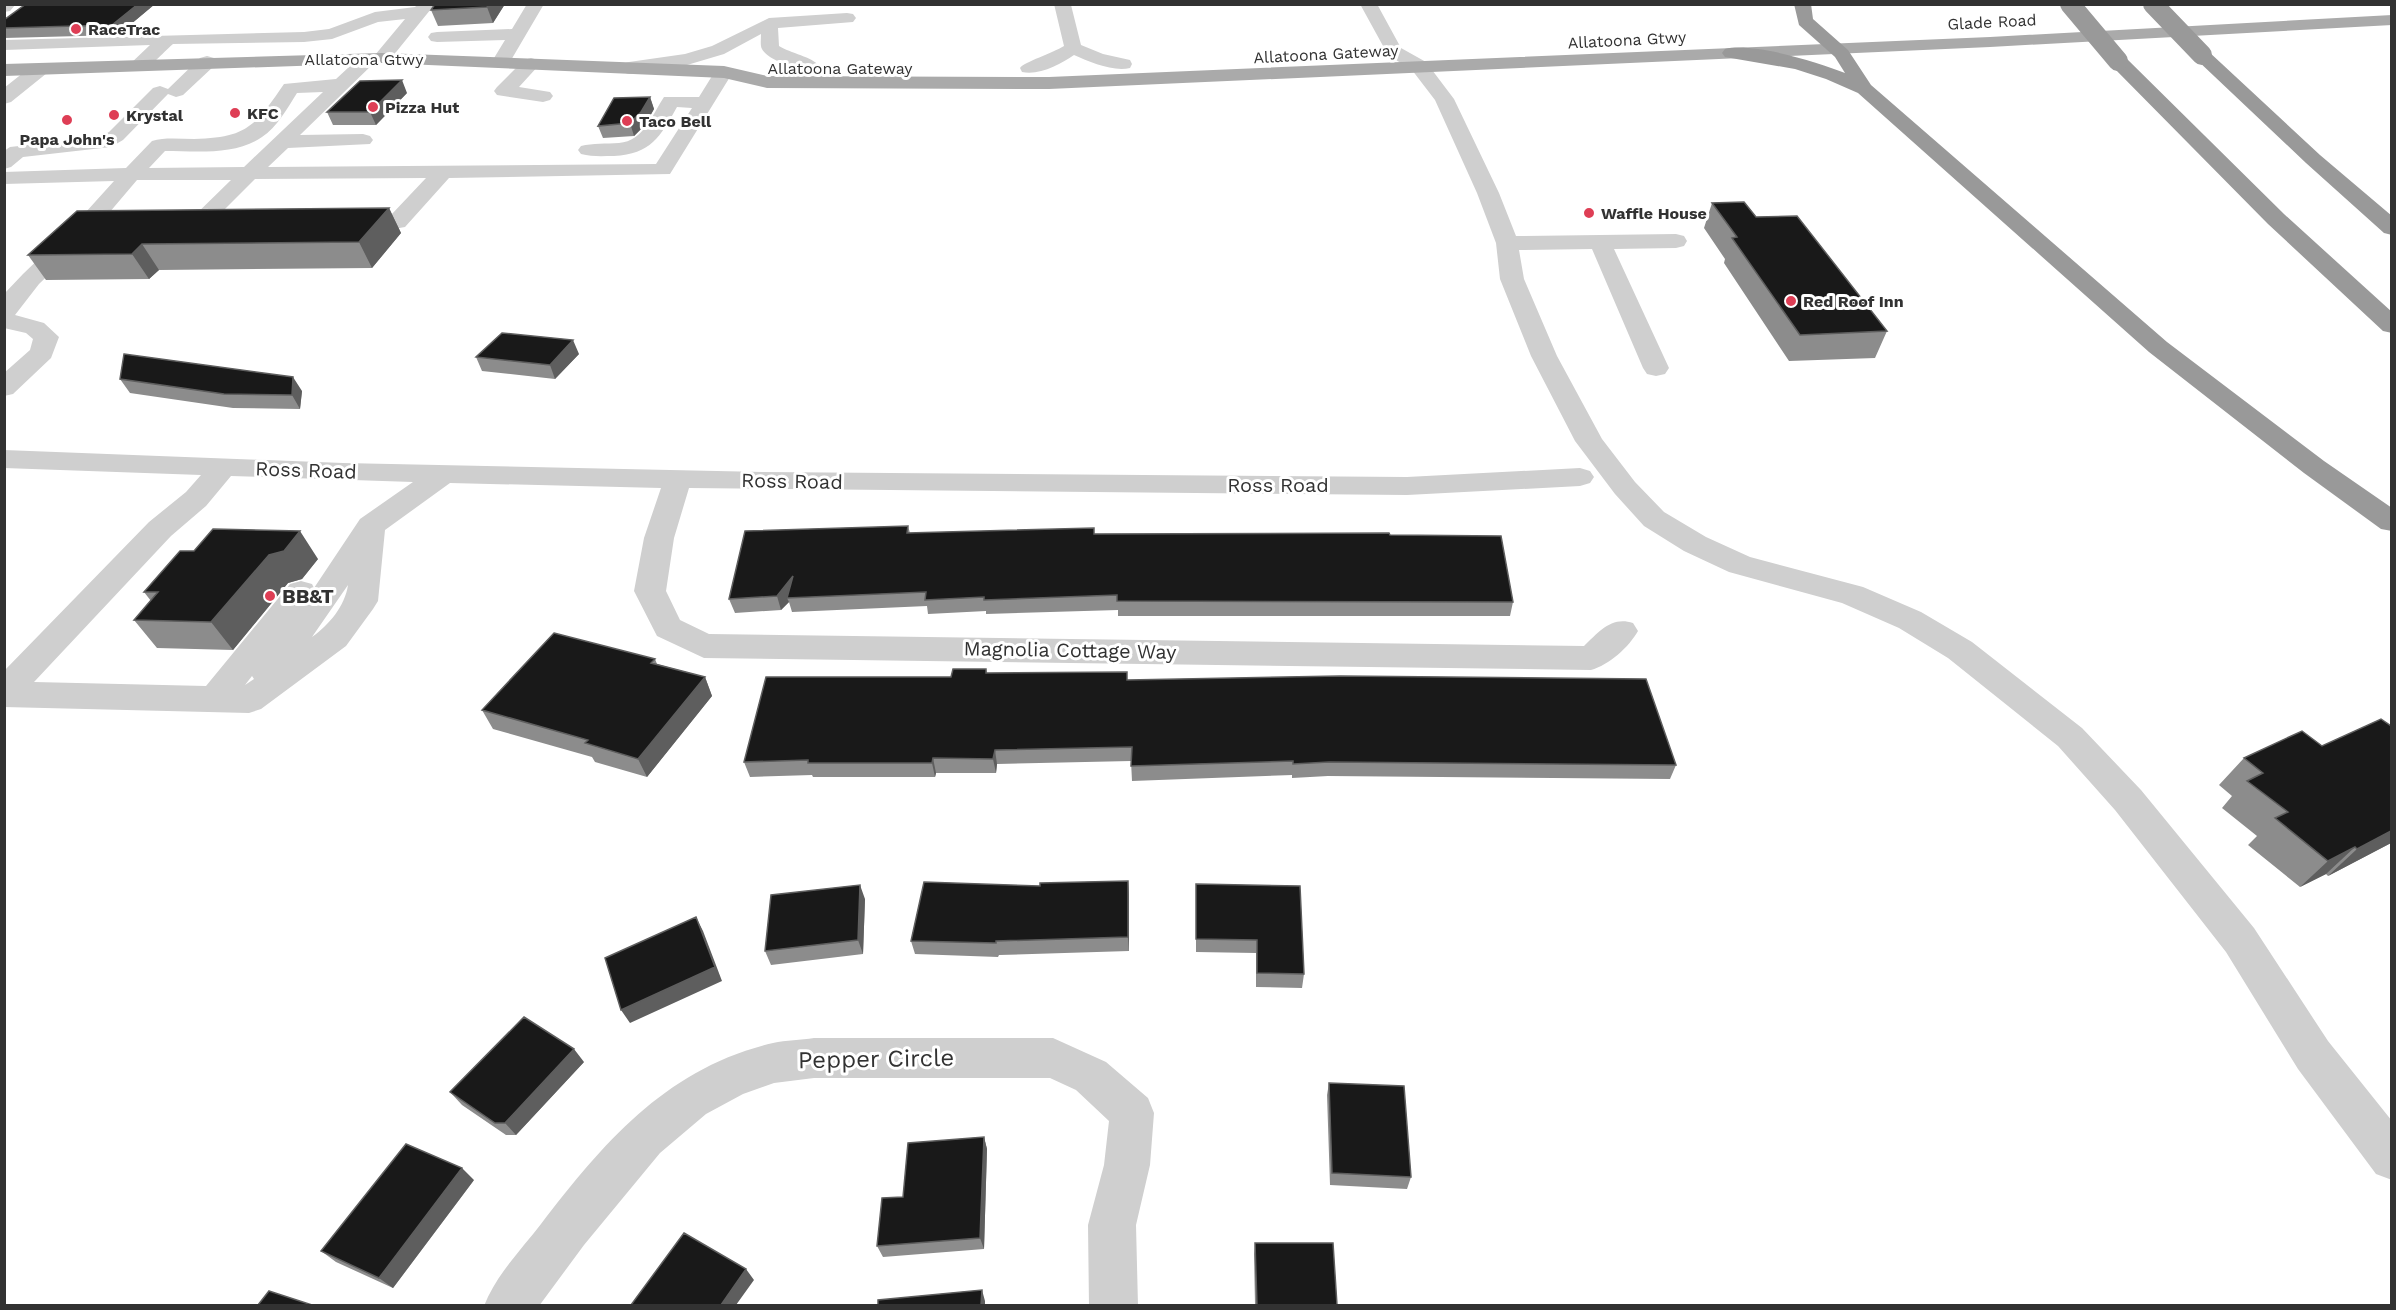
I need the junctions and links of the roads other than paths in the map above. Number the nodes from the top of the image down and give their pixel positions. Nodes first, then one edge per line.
1 (536, 4) edge
2 (1368, 4) edge
3 (1802, 4) edge
4 (2070, 4) edge
5 (2153, 4) edge
6 (1062, 5) edge
7 (423, 8) edge
8 (2180, 12) dead end
9 (2135, 15) dead end
10 (2101, 16) dead end
11 (847, 18) dead end
12 (2055, 19) dead end
13 (2391, 20) edge
14 (769, 23) junction
15 (1815, 32) junction
16 (1792, 33) dead end
17 (518, 34) junction
18 (438, 37) dead end
19 (1700, 37) dead end
20 (168, 39) junction
21 (1837, 39) junction
22 (1730, 42) junction
23 (4, 45) edge
24 (1072, 48) junction
25 (1438, 49) joint
26 (1394, 51) junction
27 (375, 58) junction
28 (207, 62) junction
29 (500, 63) junction
30 (531, 64) junction
31 (1123, 64) junction
32 (138, 65) junction
33 (810, 66) junction
34 (1419, 66) junction
35 (629, 68) junction
36 (1029, 68) junction
37 (40, 69) junction
38 (4, 70) edge
39 (724, 72) junction
40 (339, 85) junction
41 (1865, 89) junction
42 (200, 91) dead end
43 (160, 92) dead end
44 (543, 96) dead end
45 (4, 98) edge
46 (706, 103) junction
47 (363, 140) dead end
48 (280, 142) junction
49 (564, 150) dead end
50 (532, 151) dead end
51 (11, 157) edge
52 (250, 172) junction
53 (466, 172) junction
54 (442, 173) junction
55 (130, 174) junction
56 (4, 178) edge
57 (332, 222) edge
58 (231, 223) edge
59 (120, 224) edge
60 (86, 225) junction
61 (2391, 228) edge
62 (1600, 242) junction
63 (1676, 242) dead end
64 (1507, 243) junction
65 (4, 313) edge
66 (4, 320) edge
67 (2391, 326) edge
68 (1656, 368) dead end
69 (4, 388) edge
70 (4, 459) edge
71 (223, 468) junction
72 (444, 474) junction
73 (1580, 477) dead end
74 (678, 479) junction
75 (2391, 522) edge
76 (362, 525) junction
77 (1622, 631) dead end
78 (4, 693) edge
79 (233, 699) junction
80 (2391, 1158) edge
81 (508, 1305) edge
82 (1114, 1305) edge

1 - 17 street
2 - 26 street
3 - 15 highway
4 - 67 highway, bridge
5 - 61 highway, bridge
6 - 24 street
7 - 20 street
7 - 27 street
8 - 9 main road
10 - 12 main road, Glade Road
11 - 14 street
13 - 21 main road, Glade Road
14 - 33 street
14 - 35 street
15 - 16 main road
15 - 21 highway
17 - 18 street
17 - 29 street
19 - 25 main road, Allatoona Gtwy
20 - 23 street
20 - 32 street
21 - 22 main road, Allatoona Gateway
21 - 41 highway
22 - 34 main road, Allatoona Gateway
22 - 41 highway
24 - 31 street
24 - 36 street
25 - 26 main road, Allatoona Gateway
26 - 31 main road, Allatoona Gateway
26 - 34 street
27 - 28 main road, Allatoona Gtwy
27 - 29 main road, Allatoona Gtwy
27 - 40 street
28 - 32 main road, Allatoona Gtwy
28 - 42 street
29 - 30 main road, Allatoona Gtwy
30 - 35 main road, Allatoona Gtwy
30 - 44 street
31 - 36 main road, Allatoona Gateway
32 - 37 main road, Allatoona Gtwy
33 - 36 main road, Allatoona Gateway
33 - 39 main road, Allatoona Gateway
34 - 39 main road, Allatoona Gateway
34 - 64 street
35 - 39 main road, Allatoona Gtwy
37 - 38 main road, Allatoona Gtwy
37 - 45 street
39 - 46 street
40 - 48 street
40 - 55 street
41 - 75 highway
43 - 51 street
46 - 49 street
46 - 53 street
47 - 48 street
48 - 52 street
50 - 53 street
52 - 54 street
52 - 55 street
52 - 58 street
53 - 54 street
54 - 57 street
55 - 56 street
55 - 60 street
59 - 60 street
60 - 65 street
62 - 63 street
62 - 64 street
62 - 68 street
64 - 80 street
66 - 69 street
70 - 71 street, Ross Road
71 - 72 street, Ross Road
71 - 78 street
72 - 74 street, Ross Road
72 - 76 street
73 - 74 street, Ross Road
74 - 77 street, Magnolia Cottage Way
76 - 79 street
76 - 79 street
78 - 79 street
81 - 82 street, Pepper Circle

